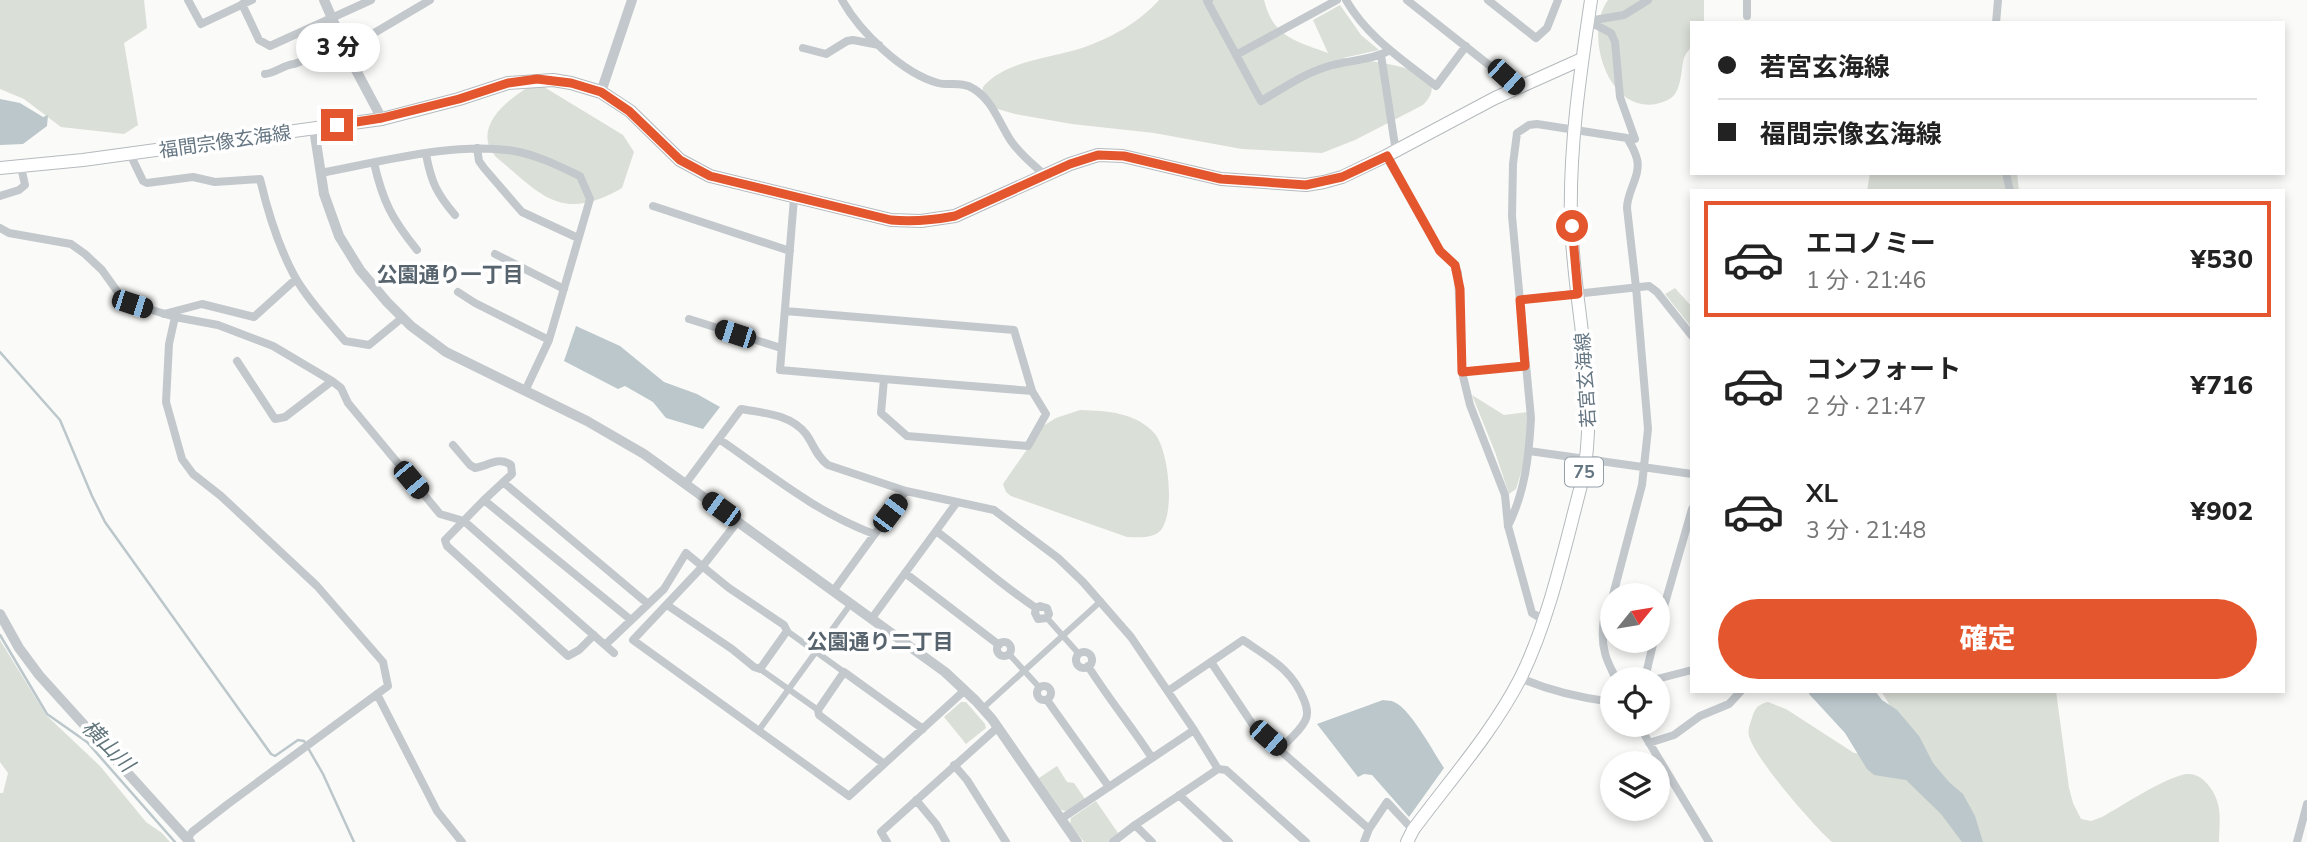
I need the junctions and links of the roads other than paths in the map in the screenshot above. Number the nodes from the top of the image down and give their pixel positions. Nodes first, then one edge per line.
1 (188, 0) edge
2 (251, 0) edge
3 (324, 0) edge
4 (371, 0) edge
5 (430, 0) edge
6 (632, 0) edge
7 (842, 0) edge
8 (1209, 0) edge
9 (1337, 0) edge
10 (1346, 0) edge
11 (1407, 0) edge
12 (1488, 0) edge
13 (1558, 0) edge
14 (1591, 0) edge
15 (1648, 0) edge
16 (1747, 0) edge
17 (1998, 0) edge
18 (242, 4) junction
19 (1632, 5) edge
20 (1747, 16) dead end
21 (332, 17) junction
22 (1588, 21) junction
23 (1996, 21) edge
24 (880, 45) junction
25 (1466, 46) junction
26 (345, 47) junction
27 (803, 48) dead end
28 (1390, 50) junction
29 (1236, 55) junction
30 (1381, 55) junction
31 (1582, 59) junction
32 (265, 75) dead end
33 (603, 87) junction
34 (1518, 88) junction
35 (382, 118) junction
36 (314, 129) junction
37 (1575, 129) junction
38 (1635, 139) dead end
39 (477, 148) junction
40 (130, 154) junction
41 (426, 154) junction
42 (1391, 154) junction
43 (374, 163) junction
44 (21, 167) junction
45 (0, 168) edge
46 (321, 173) junction
47 (1045, 175) junction
48 (0, 196) edge
49 (794, 198) junction
50 (653, 206) dead end
51 (456, 215) dead end
52 (0, 228) edge
53 (578, 238) junction
54 (417, 250) dead end
55 (790, 251) junction
56 (495, 254) dead end
57 (296, 279) junction
58 (1636, 288) junction
59 (564, 289) junction
60 (458, 292) dead end
61 (1578, 294) junction
62 (1520, 300) junction
63 (785, 311) junction
64 (164, 314) junction
65 (175, 317) junction
66 (402, 318) junction
67 (689, 319) dead end
68 (1690, 333) edge
69 (550, 340) junction
70 (781, 348) junction
71 (237, 361) dead end
72 (1525, 366) junction
73 (1462, 372) junction
74 (884, 379) junction
75 (332, 381) junction
76 (525, 391) junction
77 (1032, 391) junction
78 (719, 439) junction
79 (453, 445) dead end
80 (1530, 450) junction
81 (1587, 458) junction
82 (1645, 466) junction
83 (1690, 474) edge
84 (503, 482) junction
85 (686, 483) junction
86 (906, 491) junction
87 (484, 500) junction
88 (957, 502) junction
89 (464, 521) junction
90 (738, 521) junction
91 (1508, 526) junction
92 (1690, 530) edge
93 (936, 531) junction
94 (874, 534) junction
95 (702, 567) junction
96 (905, 573) junction
97 (1616, 583) edge
98 (834, 590) junction
99 (1670, 591) edge
100 (1101, 601) junction
101 (648, 604) junction
102 (667, 605) junction
103 (847, 609) dead end
104 (0, 614) edge
105 (872, 618) junction
106 (1047, 618) joint
107 (631, 620) junction
108 (1544, 620) junction
109 (787, 631) junction
110 (594, 635) junction
111 (1063, 635) junction
112 (605, 645) junction
113 (815, 652) junction
114 (614, 653) dead end
115 (1009, 654) joint
116 (1079, 654) joint
117 (1211, 662) junction
118 (760, 669) junction
119 (1024, 670) junction
120 (1690, 671) edge
121 (845, 672) junction
122 (1670, 676) edge
123 (1520, 678) junction
124 (1040, 688) joint
125 (788, 690) junction
126 (965, 690) junction
127 (1168, 691) junction
128 (1739, 693) edge
129 (377, 694) junction
130 (1600, 700) edge
131 (983, 708) junction
132 (818, 710) junction
133 (998, 727) junction
134 (923, 729) junction
135 (759, 730) junction
136 (1194, 730) junction
137 (1646, 737) edge
138 (1649, 743) junction
139 (1280, 749) junction
140 (1152, 758) junction
141 (884, 764) junction
142 (954, 765) junction
143 (1218, 769) junction
144 (1109, 787) junction
145 (1179, 795) junction
146 (916, 800) junction
147 (2307, 804) edge
148 (1061, 819) junction
149 (1135, 825) junction
150 (1369, 829) junction
151 (1410, 836) edge
152 (188, 840) edge
153 (2299, 841) edge
154 (462, 842) edge
155 (887, 842) edge
156 (946, 842) edge
157 (1006, 842) edge
158 (1077, 842) edge
159 (1113, 842) edge
160 (1152, 842) edge
161 (1229, 842) edge
162 (1306, 842) edge
163 (1364, 842) edge
164 (1709, 842) edge

1 - 18 street
2 - 18 street
3 - 21 street
4 - 21 street
5 - 26 street
6 - 33 street
7 - 24 street
8 - 29 street
9 - 29 street
10 - 28 street
11 - 25 street
12 - 13 street
14 - 22 main road, 若宮玄海線 / 75
15 - 19 street
16 - 20 street
17 - 23 street
18 - 21 street
19 - 22 street
21 - 26 street
22 - 31 main road, 若宮玄海線 / 75
22 - 38 street
24 - 27 street
24 - 47 street
25 - 28 street
25 - 34 street
26 - 32 street
26 - 35 street
28 - 30 street
29 - 30 street
30 - 42 street
31 - 34 main road, 福間宗像玄海線
31 - 37 main road, 若宮玄海線 / 75
33 - 35 main road, 福間宗像玄海線
33 - 49 main road, 福間宗像玄海線
34 - 42 main road, 福間宗像玄海線
35 - 36 main road, 福間宗像玄海線
36 - 40 main road, 福間宗像玄海線
36 - 46 street
37 - 58 street
37 - 61 main road, 若宮玄海線 / 75
37 - 62 street
39 - 41 street
39 - 53 street
39 - 53 street
40 - 44 main road, 福間宗像玄海線
40 - 57 street
41 - 43 street
41 - 51 street
42 - 47 main road, 福間宗像玄海線
42 - 73 street
43 - 46 street
43 - 54 street
44 - 45 main road, 福間宗像玄海線
44 - 48 street
46 - 66 street
47 - 49 main road, 福間宗像玄海線
49 - 55 street
50 - 55 street
52 - 64 street
53 - 59 street
55 - 63 street
56 - 59 street
57 - 64 street
57 - 66 street
58 - 61 street
58 - 68 street
58 - 82 street
59 - 69 street
60 - 69 street
61 - 62 street
61 - 81 main road, 若宮玄海線 / 75
62 - 72 street
63 - 70 street
63 - 77 street
64 - 65 street
65 - 75 street
65 - 129 street
66 - 76 street
67 - 70 street
69 - 76 street
70 - 74 street
71 - 75 street
72 - 73 street
72 - 80 street
73 - 91 street
74 - 77 street
74 - 77 street
75 - 89 street
76 - 85 street
78 - 85 street
78 - 86 street
78 - 94 street
79 - 84 street
80 - 81 street
80 - 91 street
81 - 82 street
81 - 108 main road, 若宮玄海線 / 75
82 - 83 street
82 - 97 street
84 - 87 street
84 - 101 street
85 - 90 street
86 - 88 street
86 - 94 street
87 - 89 street
87 - 107 street
88 - 93 street
88 - 100 street
89 - 110 street
89 - 110 street
90 - 95 street
90 - 98 street
91 - 108 street
92 - 99 street
93 - 96 street
93 - 106 street
94 - 98 street
95 - 101 street
95 - 102 street
95 - 109 street
96 - 105 street
96 - 115 street
98 - 105 street
100 - 111 street
100 - 127 street
101 - 107 street
102 - 118 street
102 - 135 street
103 - 113 street
104 - 152 street
105 - 126 street
106 - 111 street
107 - 112 street
108 - 123 main road, 若宮玄海線 / 75
109 - 113 street
109 - 118 street
110 - 112 street
111 - 116 street
111 - 119 street
112 - 114 street
113 - 121 street
113 - 125 street
115 - 119 street
116 - 140 street
117 - 127 street
117 - 139 street
117 - 139 street
118 - 125 street
119 - 124 street
119 - 131 street
120 - 122 street
121 - 132 street
121 - 134 street
123 - 130 street
123 - 151 main road, 若宮玄海線 / 75
124 - 144 street
125 - 132 street
125 - 135 street
126 - 131 street
126 - 134 street
127 - 136 street
128 - 138 street
129 - 152 street
129 - 154 street
131 - 133 street
132 - 141 street
133 - 142 street
133 - 148 street
134 - 141 street
135 - 141 street
136 - 140 street
136 - 143 street
137 - 138 street
138 - 164 street
139 - 150 street
140 - 144 street
142 - 146 street
142 - 157 street
143 - 145 street
143 - 162 street
144 - 148 street
145 - 149 street
145 - 161 street
146 - 155 street
146 - 156 street
147 - 153 street
148 - 158 street
149 - 159 street
149 - 160 street
150 - 151 street
150 - 163 street

